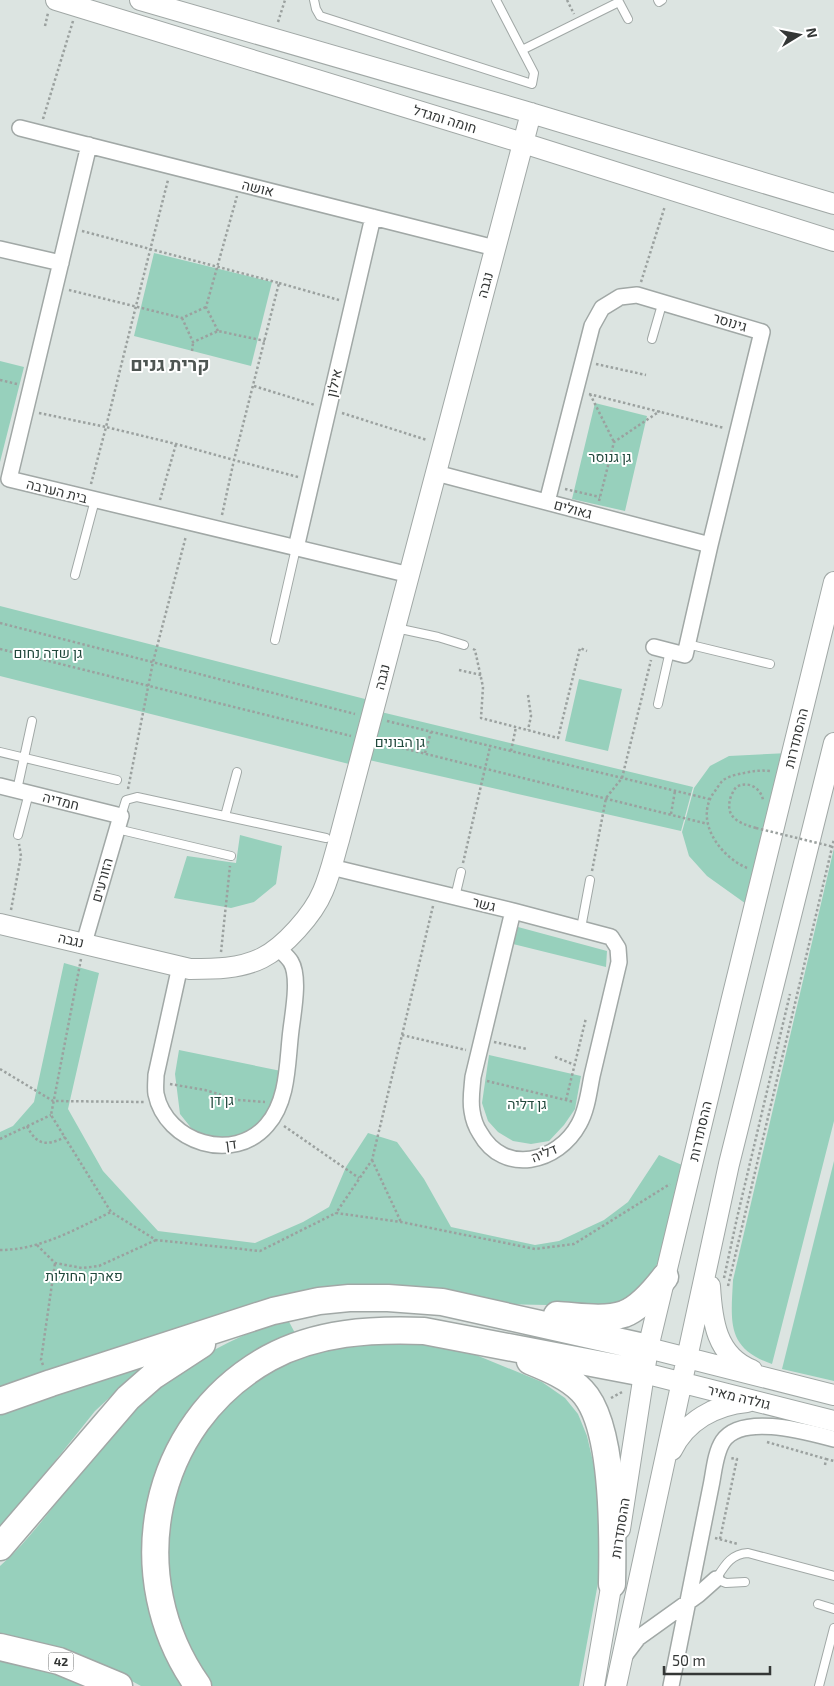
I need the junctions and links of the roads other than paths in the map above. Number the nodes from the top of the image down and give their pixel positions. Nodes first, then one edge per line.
1 (56, 0) edge
2 (140, 0) edge
3 (314, 0) edge
4 (496, 0) edge
5 (628, 19) dead end
6 (522, 50) junction
7 (530, 113) junction
8 (20, 128) dead end
9 (523, 143) junction
10 (89, 145) junction
11 (834, 204) edge
12 (372, 217) junction
13 (834, 241) edge
14 (495, 248) junction
15 (0, 249) edge
16 (61, 263) junction
17 (663, 302) junction
18 (652, 339) dead end
19 (436, 473) junction
20 (4, 481) edge
21 (91, 499) junction
22 (547, 502) junction
23 (710, 545) junction
24 (296, 548) junction
25 (410, 575) junction
26 (75, 576) dead end
27 (834, 582) edge
28 (394, 628) junction
29 (275, 640) dead end
30 (688, 644) junction
31 (464, 645) road end
32 (654, 647) road end
33 (670, 651) junction
34 (770, 664) dead end
35 (658, 704) dead end
36 (32, 721) dead end
37 (834, 743) edge
38 (0, 752) edge
39 (24, 758) junction
40 (237, 772) dead end
41 (117, 780) dead end
42 (0, 786) edge
43 (23, 791) junction
44 (225, 816) junction
45 (119, 823) junction
46 (18, 835) road end
47 (326, 838) dead end
48 (232, 856) road end
49 (332, 867) junction
50 (461, 872) road end
51 (590, 880) road end
52 (455, 897) junction
53 (513, 911) junction
54 (4, 925) edge
55 (581, 928) junction
56 (84, 943) junction
57 (278, 948) junction
58 (619, 962) joint
59 (180, 966) junction
60 (708, 1263) junction
61 (665, 1277) junction
62 (491, 1312) junction
63 (259, 1316) junction
64 (482, 1342) junction
65 (687, 1358) junction
66 (646, 1361) junction
67 (777, 1381) junction
68 (681, 1382) junction
69 (834, 1395) edge
70 (0, 1401) edge
71 (757, 1402) junction
72 (830, 1432) edge
73 (664, 1468) junction
74 (0, 1547) edge
75 (834, 1576) edge
76 (716, 1579) junction
77 (744, 1582) dead end
78 (612, 1584) junction
79 (686, 1603) junction
80 (818, 1604) dead end
81 (834, 1609) edge
82 (834, 1628) edge
83 (0, 1647) edge
84 (622, 1658) junction
85 (119, 1686) edge
86 (198, 1686) edge
87 (594, 1686) edge
88 (616, 1686) edge
89 (671, 1686) edge
90 (819, 1686) edge

1 - 9 street, חומה ומגדל
2 - 7 street
3 - 6 lane
4 - 6 lane
5 - 6 lane
7 - 9 street, נגבה
7 - 11 street
8 - 10 street, אושה
9 - 13 street, חומה ומגדל
9 - 14 street, נגבה
10 - 12 street, אושה
10 - 16 street, בית הערבה
12 - 14 street, אושה
12 - 24 street, אילון
14 - 19 street, נגבה
15 - 16 street
16 - 20 street, בית הערבה
17 - 18 lane
17 - 22 street, גינוסר
17 - 23 street, גינוסר
19 - 22 street, גאולים
19 - 25 street, נגבה
20 - 21 street, בית הערבה
21 - 24 street, בית הערבה
21 - 26 lane
22 - 23 street, גאולים
23 - 30 street, גינוסר
24 - 25 street, בית הערבה
24 - 29 lane
25 - 28 street, נגבה
27 - 61 street, ההסתדרות
28 - 31 lane
28 - 49 street, נגבה
30 - 33 street
30 - 34 lane
32 - 33 street
33 - 35 lane
36 - 39 lane
37 - 60 street, ההסתדרות
38 - 39 lane
39 - 41 lane
39 - 43 lane
40 - 44 lane
42 - 43 street, חמדיה
43 - 45 street, חמדיה
43 - 46 lane
44 - 45 lane
44 - 47 lane
45 - 48 lane
45 - 56 street, הזורעים
49 - 52 street, גשר
49 - 57 street, נגבה
50 - 52 lane
51 - 55 lane
52 - 53 street, גשר
53 - 55 street, גשר
53 - 58 street, דליה
54 - 56 street, נגבה
55 - 58 street, גשר
56 - 59 street, נגבה
57 - 59 street, נגבה
57 - 59 street, דן
60 - 65 street, ההסתדרות
60 - 67 street
61 - 62 highway
61 - 66 street, ההסתדרות
62 - 63 highway
62 - 66 highway
63 - 70 highway
63 - 74 highway
64 - 66 highway
64 - 78 highway
64 - 86 highway
65 - 66 street, גולדה מאיר
65 - 67 street, גולדה מאיר
65 - 68 street, ההסתדרות
66 - 68 street, גולדה מאיר
66 - 78 street, ההסתדרות
67 - 69 street, גולדה מאיר
68 - 71 street, גולדה מאיר
68 - 73 street, ההסתדרות
71 - 72 street, גולדה מאיר
71 - 73 street
72 - 79 street
73 - 84 street, ההסתדרות
75 - 76 lane
76 - 77 lane
76 - 79 street
78 - 87 street, ההסתדרות
79 - 84 street
79 - 89 street
80 - 81 lane
82 - 90 lane
83 - 85 highway, 42
84 - 88 street, ההסתדרות

